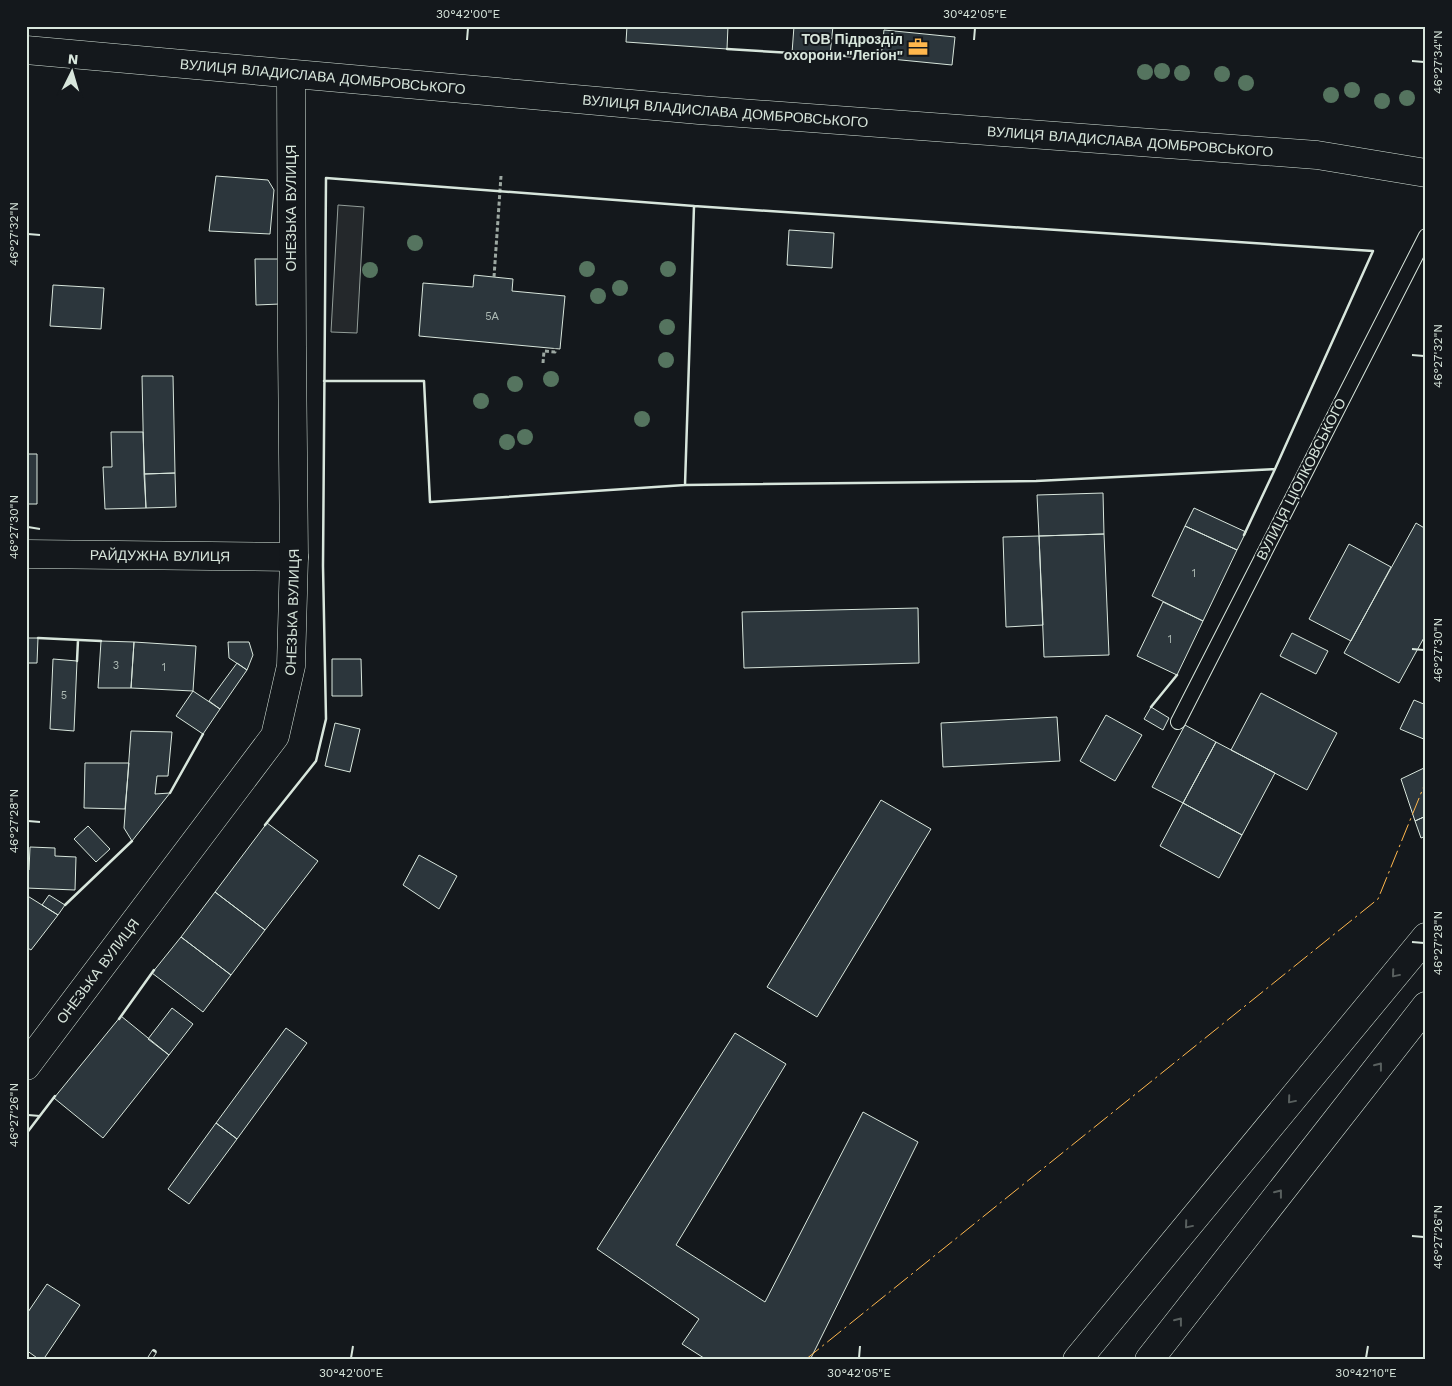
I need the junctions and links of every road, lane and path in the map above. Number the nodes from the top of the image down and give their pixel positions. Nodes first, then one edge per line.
1 (26, 50) edge
2 (291, 74) junction
3 (1426, 173) edge
4 (501, 176) dead end
5 (1426, 236) edge
6 (494, 277) dead end
7 (555, 348) dead end
8 (543, 363) dead end
9 (26, 554) edge
10 (294, 557) junction
11 (1178, 722) dead end
12 (1426, 937) edge
13 (1426, 1006) edge
14 (26, 1066) edge
15 (1077, 1360) edge
16 (1149, 1360) edge

1 - 2 street, ВУЛИЦЯ ВЛАДИСЛАВА ДОМБРОВСЬКОГО
2 - 3 street, ВУЛИЦЯ ВЛАДИСЛАВА ДОМБРОВСЬКОГО
2 - 10 street, ОНЕЗЬКА ВУЛИЦЯ
4 - 6 path
5 - 11 lane, ВУЛИЦЯ ЦІОЛКОВСЬКОГО
7 - 8 path
9 - 10 street, РАЙДУЖНА ВУЛИЦЯ
10 - 14 street, ОНЕЗЬКА ВУЛИЦЯ
12 -> 15 street
16 -> 13 street

